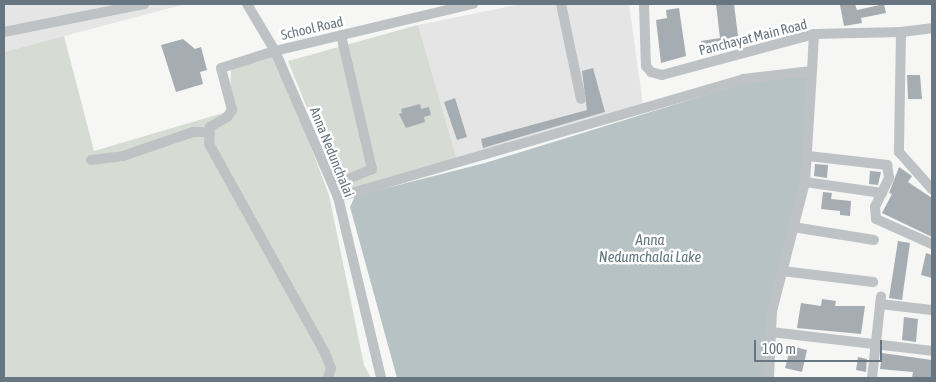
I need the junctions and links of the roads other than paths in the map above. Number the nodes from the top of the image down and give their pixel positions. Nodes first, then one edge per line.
1 (144, 4) edge
2 (247, 4) edge
3 (473, 4) edge
4 (561, 4) edge
5 (644, 4) edge
6 (932, 28) edge
7 (4, 32) edge
8 (900, 32) junction
9 (814, 34) junction
10 (341, 35) junction
11 (275, 51) junction
12 (812, 70) junction
13 (581, 99) dead end
14 (208, 132) junction
15 (808, 156) junction
16 (91, 160) dead end
17 (351, 178) dead end
18 (805, 182) junction
19 (932, 189) edge
20 (882, 193) junction
21 (338, 198) junction
22 (793, 227) junction
23 (874, 240) dead end
24 (932, 244) edge
25 (782, 271) junction
26 (873, 282) dead end
27 (932, 310) edge
28 (771, 332) junction
29 (875, 344) junction
30 (932, 351) edge
31 (328, 378) edge
32 (382, 378) edge
33 (769, 378) edge
34 (872, 378) edge

1 - 7 street
2 - 11 street, Anna Nedunchalai
3 - 10 street, School Road
4 - 13 street
5 - 9 street, Panchayat Main Road
6 - 8 street, Panchayat Main Road
8 - 9 street, Panchayat Main Road
8 - 19 street
9 - 12 street
10 - 11 street, School Road
10 - 17 street
11 - 14 street, School Road
11 - 21 street, Anna Nedunchalai
12 - 15 street
12 - 21 street
14 - 16 street
14 - 31 street
15 - 18 street
15 - 20 street
18 - 20 street
18 - 22 street
20 - 24 street
21 - 32 street, Anna Nedunchalai
22 - 23 street
22 - 25 street
25 - 26 street
25 - 28 street
27 - 29 street
28 - 29 street
28 - 33 street
29 - 30 street
29 - 34 street

